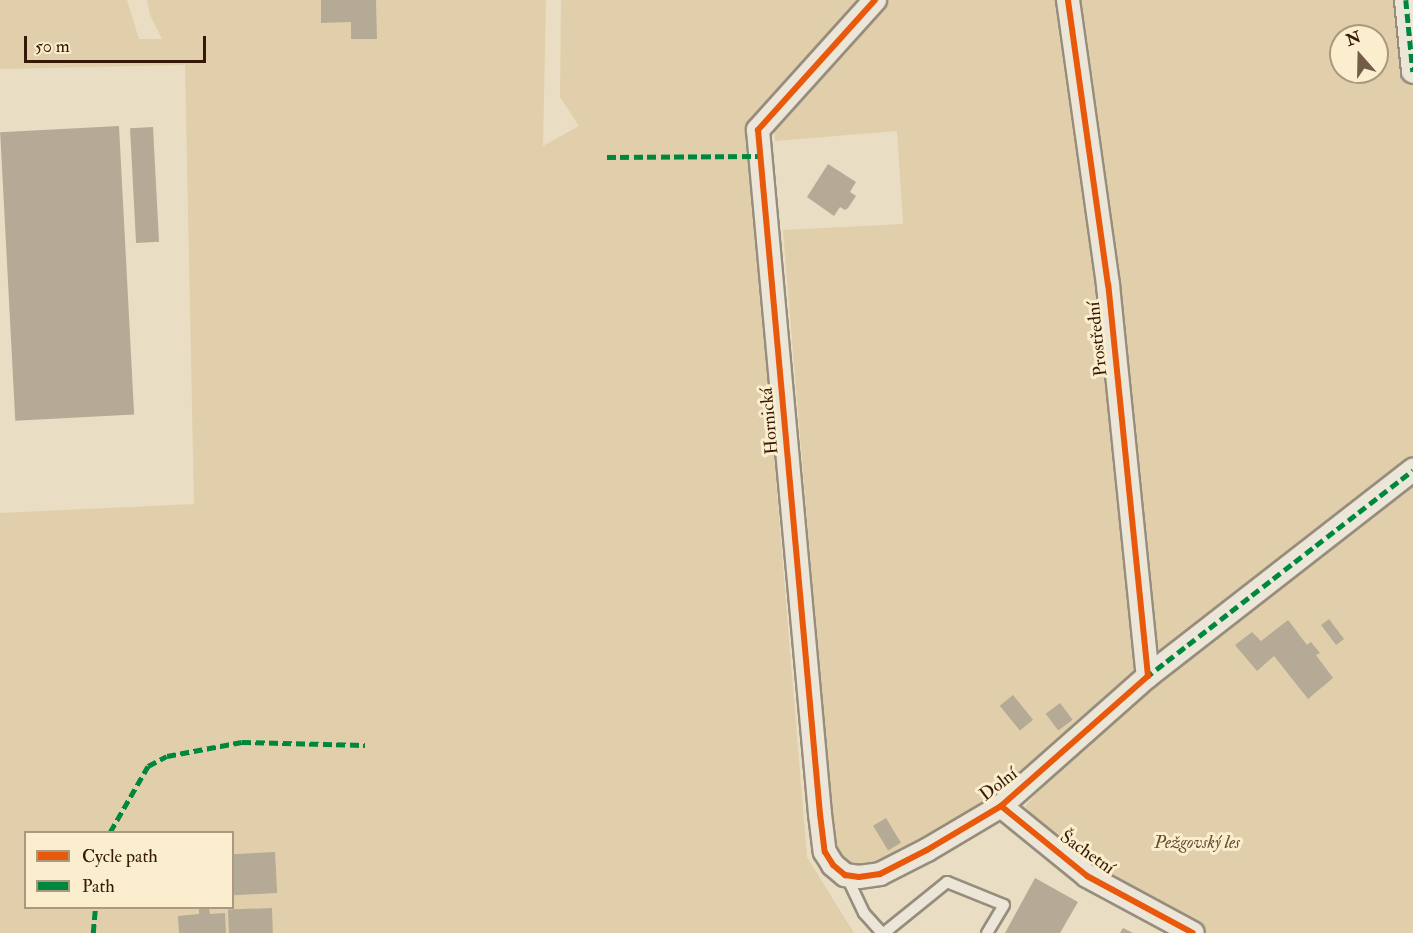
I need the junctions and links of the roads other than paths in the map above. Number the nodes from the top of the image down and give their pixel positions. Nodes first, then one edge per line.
1 (874, 0) edge
2 (1068, 0) edge
3 (1406, 0) edge
4 (1413, 72) edge
5 (1413, 470) edge
6 (1148, 676) junction
7 (1001, 806) junction
8 (845, 875) junction
9 (883, 933) edge
10 (987, 933) edge
11 (1193, 933) edge

1 - 8 street, Hornická
2 - 6 street, Prostřední
3 - 4 street
5 - 6 street, Dolní
6 - 7 street, Dolní
7 - 8 street, Dolní
7 - 11 street, Šachetní
8 - 9 lane
9 - 10 lane

